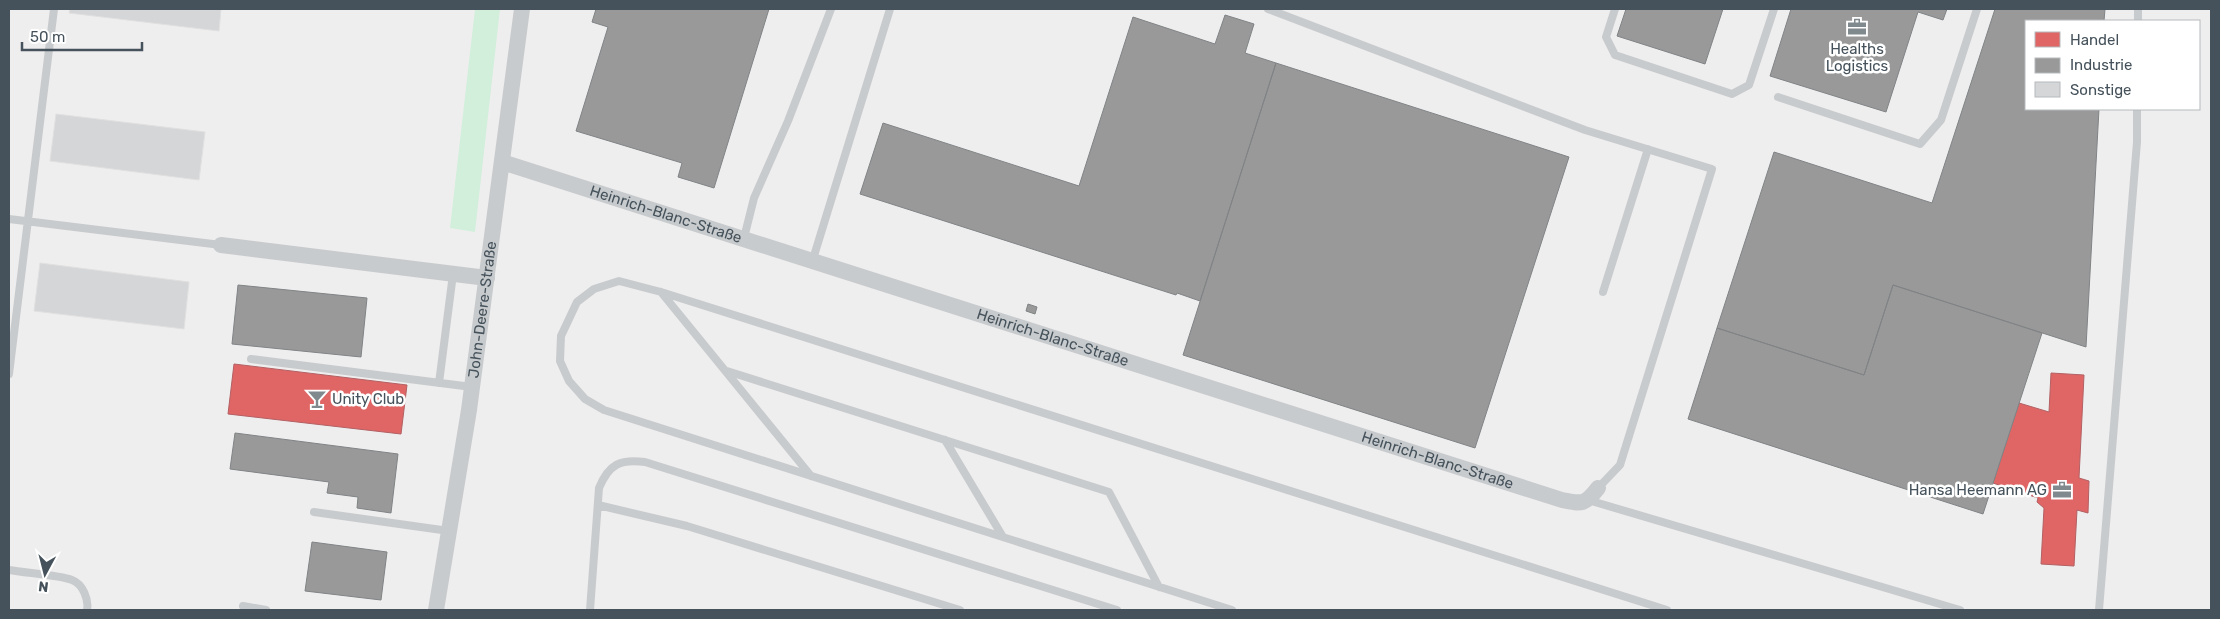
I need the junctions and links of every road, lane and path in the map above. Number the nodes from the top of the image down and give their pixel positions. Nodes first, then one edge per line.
1 (54, 9) edge
2 (522, 9) edge
3 (831, 9) edge
4 (890, 9) edge
5 (1268, 9) edge
6 (1615, 9) edge
7 (1774, 9) edge
8 (1977, 9) edge
9 (1778, 97) dead end
10 (2137, 110) edge
11 (1648, 150) junction
12 (502, 162) junction
13 (9, 219) edge
14 (28, 221) junction
15 (744, 238) junction
16 (221, 245) joint
17 (813, 259) junction
18 (453, 274) junction
19 (487, 278) junction
20 (661, 292) junction
21 (1603, 292) dead end
22 (251, 359) dead end
23 (726, 372) junction
24 (9, 374) edge
25 (439, 383) junction
26 (472, 387) junction
27 (945, 440) junction
28 (811, 476) junction
29 (1593, 494) junction
30 (598, 506) junction
31 (314, 512) dead end
32 (450, 531) junction
33 (1004, 537) junction
34 (9, 570) edge
35 (1159, 587) junction
36 (242, 606) dead end
37 (87, 610) edge
38 (266, 610) edge
39 (436, 610) edge
40 (590, 610) edge
41 (960, 610) edge
42 (1117, 610) edge
43 (1232, 610) edge
44 (1667, 610) edge
45 (1960, 610) edge
46 (2099, 610) edge

1 - 14 lane
2 - 12 street, John-Deere-Straße
3 - 15 lane
4 - 17 lane
5 - 11 lane
6 - 7 lane
8 - 9 lane
10 - 46 lane
11 - 21 lane
11 - 29 lane
12 - 15 street, Heinrich-Blanc-Straße
12 - 19 street, John-Deere-Straße
13 - 14 lane
14 - 16 lane
14 - 24 lane
15 - 17 street, Heinrich-Blanc-Straße
16 - 18 street
17 - 29 street, Heinrich-Blanc-Straße
18 - 19 street
18 - 25 lane
19 - 26 street, John-Deere-Straße
20 - 23 lane
20 - 28 lane
20 - 44 lane
22 - 25 lane
23 - 27 lane
23 - 28 lane
25 - 26 lane
26 - 32 street, John-Deere-Straße
27 - 33 lane
27 - 35 lane
28 - 33 lane
29 - 45 lane
30 - 40 lane
30 - 41 lane
30 - 42 lane
31 - 32 lane
32 - 39 street, John-Deere-Straße
33 - 35 lane
34 - 37 lane
35 - 43 lane
36 - 38 lane

